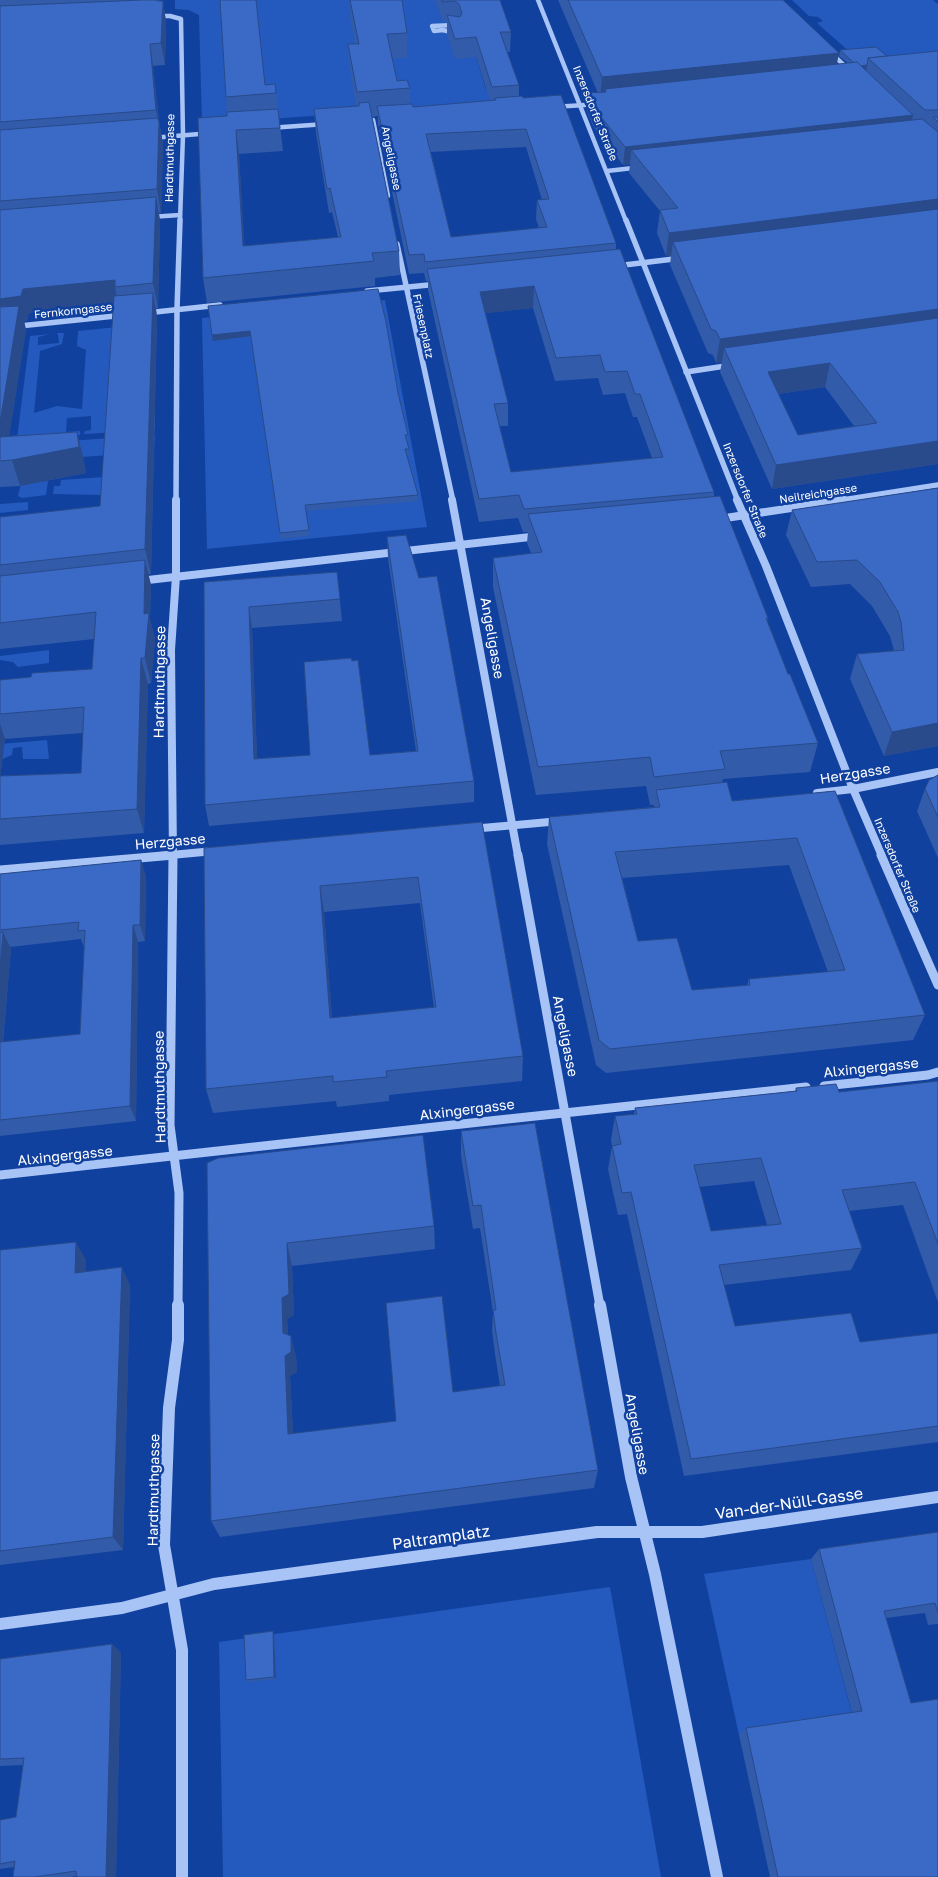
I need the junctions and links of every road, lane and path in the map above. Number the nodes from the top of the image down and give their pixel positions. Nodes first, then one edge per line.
1 (538, 0) edge
2 (150, 16) edge
3 (458, 34) joint
4 (827, 49) edge
5 (845, 77) edge
6 (591, 104) edge
7 (581, 105) junction
8 (542, 108) edge
9 (373, 120) junction
10 (382, 120) edge
11 (364, 121) edge
12 (337, 123) edge
13 (263, 129) edge
14 (216, 133) edge
15 (183, 136) junction
16 (149, 138) edge
17 (646, 167) edge
18 (607, 172) junction
19 (389, 204) edge
20 (180, 215) junction
21 (140, 218) edge
22 (396, 240) edge
23 (692, 257) edge
24 (643, 264) junction
25 (607, 267) edge
26 (445, 284) edge
27 (406, 288) junction
28 (356, 292) edge
29 (227, 305) edge
30 (177, 309) junction
31 (138, 313) edge
32 (128, 314) edge
33 (0, 328) edge
34 (744, 363) edge
35 (686, 372) junction
36 (938, 486) edge
37 (744, 517) junction
38 (711, 520) edge
39 (549, 536) edge
40 (462, 544) junction
41 (176, 576) junction
42 (127, 582) edge
43 (938, 772) edge
44 (853, 789) junction
45 (805, 795) edge
46 (571, 820) edge
47 (513, 826) junction
48 (464, 830) edge
49 (222, 851) edge
50 (173, 855) junction
51 (0, 870) edge
52 (938, 985) edge
53 (938, 1072) edge
54 (566, 1111) junction
55 (174, 1157) junction
56 (0, 1175) edge
57 (938, 1497) edge
58 (645, 1532) junction
59 (173, 1595) junction
60 (0, 1624) edge
61 (182, 1877) edge
62 (717, 1877) edge

1 - 7 street, Inzersdorfer Straße
2 - 15 street, Hardtmuthgasse
3 - 3 street
4 - 5 street
6 - 7 street
7 - 8 street
7 - 18 street, Inzersdorfer Straße
9 - 10 street
9 - 11 street
9 - 19 street, Angeligasse
12 - 13 street
14 - 15 street
15 - 16 street
15 - 20 street, Hardtmuthgasse
17 - 18 street
18 - 24 street, Inzersdorfer Straße
20 - 21 street
20 - 30 street, Hardtmuthgasse
22 - 27 street
23 - 24 street
24 - 25 street
24 - 35 street, Inzersdorfer Straße
26 - 27 street
27 - 28 street, Friesenplatz
27 - 40 street, Friesenplatz
29 - 30 street
30 - 31 street
30 - 41 street
32 - 33 street, Fernkorngasse
34 - 35 street
35 - 37 street, Inzersdorfer Straße
36 - 37 street, Neilreichgasse
37 - 38 street, Neilreichgasse
37 - 44 street, Inzersdorfer Straße
39 - 40 street
40 - 41 street
40 - 47 street, Angeligasse
41 - 42 street
41 - 50 street, Hardtmuthgasse
43 - 44 street, Herzgasse
44 - 45 street, Herzgasse
44 - 52 street, Inzersdorfer Straße
46 - 47 street
47 - 48 street
47 - 54 street, Angeligasse
49 - 50 street, Herzgasse
50 - 51 street, Herzgasse
50 - 55 street, Hardtmuthgasse
53 - 54 street, Alxingergasse
54 - 55 street, Alxingergasse
54 - 58 street, Angeligasse
55 - 56 street, Alxingergasse
55 - 59 street, Hardtmuthgasse
57 - 58 street, Van-der-Nüll-Gasse
58 - 59 street, Paltramplatz
58 - 62 street
59 - 60 street
59 - 61 street

